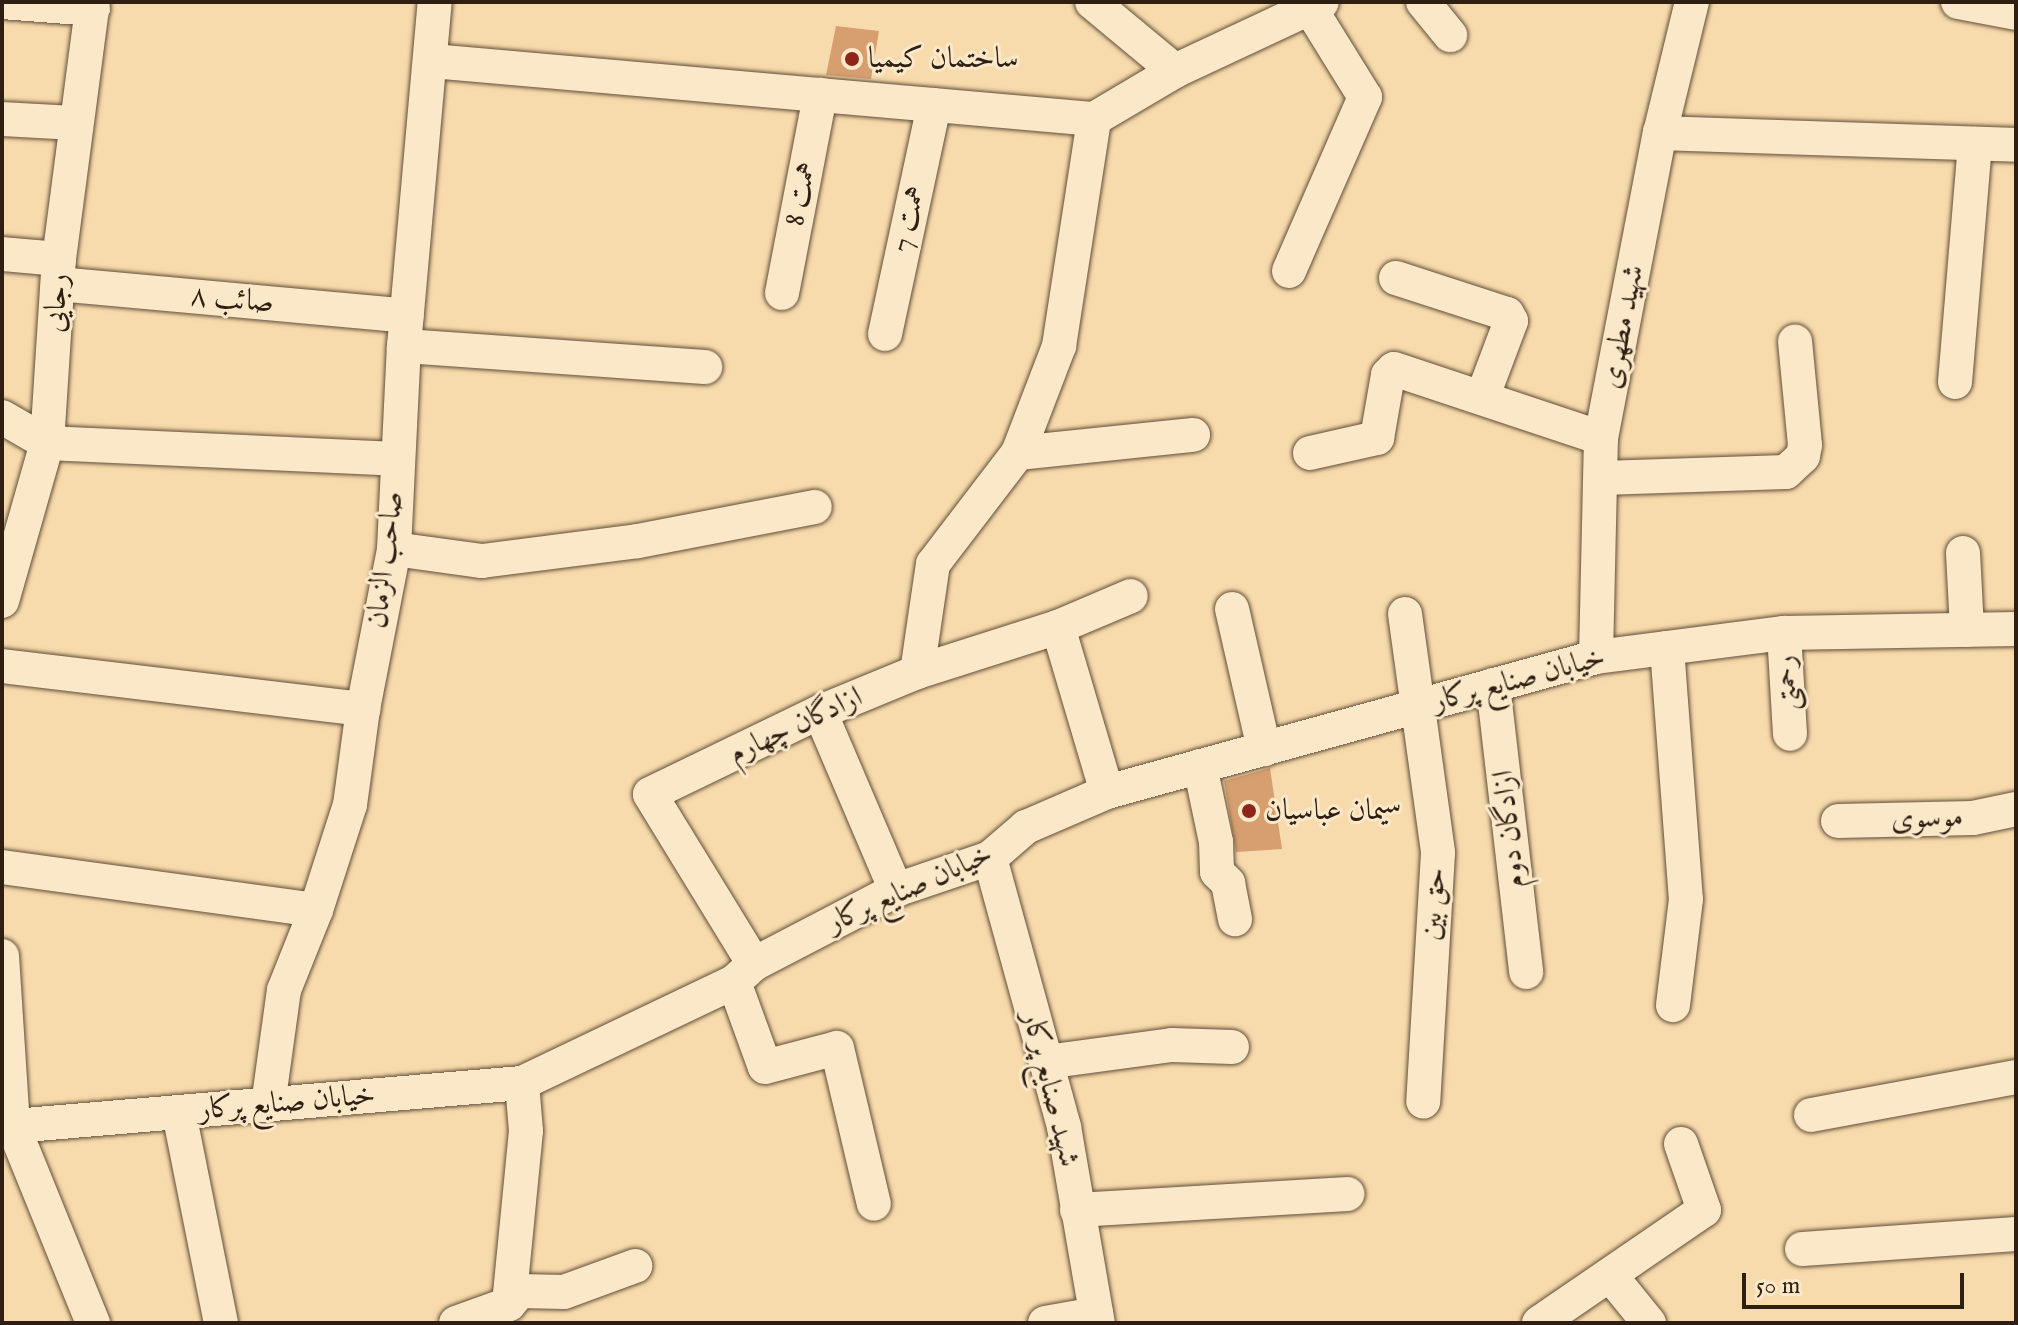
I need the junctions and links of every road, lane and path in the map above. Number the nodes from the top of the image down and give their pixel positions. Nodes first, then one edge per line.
1 (2, 2) edge
2 (435, 2) edge
3 (1423, 2) edge
4 (1692, 2) edge
5 (1958, 2) edge
6 (1313, 5) edge
7 (93, 6) edge
8 (1109, 8) edge
9 (2016, 13) edge
10 (1450, 35) dead end
11 (432, 61) junction
12 (1175, 71) junction
13 (820, 95) junction
14 (934, 105) junction
15 (2, 119) edge
16 (1094, 119) junction
17 (76, 123) junction
18 (1660, 133) junction
19 (1975, 144) junction
20 (2016, 145) edge
21 (2, 254) edge
22 (1289, 271) dead end
23 (59, 272) junction
24 (1396, 278) dead end
25 (782, 293) dead end
26 (405, 331) junction
27 (885, 334) dead end
28 (1795, 341) dead end
29 (705, 367) dead end
30 (1955, 382) dead end
31 (1482, 398) junction
32 (2, 417) edge
33 (1193, 435) dead end
34 (1601, 438) junction
35 (47, 443) junction
36 (1018, 453) junction
37 (1310, 453) dead end
38 (397, 459) junction
39 (1602, 478) junction
40 (815, 507) dead end
41 (394, 549) junction
42 (1963, 553) dead end
43 (1131, 596) dead end
44 (2, 601) edge
45 (1232, 609) dead end
46 (1405, 614) dead end
47 (1058, 627) junction
48 (2016, 629) edge
49 (1967, 630) junction
50 (1784, 633) junction
51 (1667, 648) junction
52 (1596, 657) junction
53 (2, 666) edge
54 (917, 672) junction
55 (1493, 685) junction
56 (1419, 706) junction
57 (363, 709) junction
58 (820, 712) junction
59 (1790, 734) dead end
60 (1264, 749) junction
61 (1200, 766) junction
62 (1107, 792) junction
63 (2016, 809) edge
64 (1838, 821) dead end
65 (990, 858) junction
66 (2, 867) edge
67 (896, 890) junction
68 (316, 910) junction
69 (1235, 919) dead end
70 (2, 956) edge
71 (1526, 972) dead end
72 (744, 973) junction
73 (1673, 1005) dead end
74 (1232, 1047) dead end
75 (1046, 1062) junction
76 (2016, 1077) edge
77 (522, 1083) junction
78 (1423, 1102) dead end
79 (268, 1105) junction
80 (179, 1113) junction
81 (1811, 1115) dead end
82 (7, 1126) edge
83 (1681, 1144) dead end
84 (1348, 1194) dead end
85 (874, 1204) dead end
86 (1077, 1210) junction
87 (2016, 1234) edge
88 (1802, 1249) dead end
89 (635, 1266) dead end
90 (1610, 1275) junction
91 (509, 1304) junction
92 (1097, 1319) edge
93 (93, 1323) edge
94 (221, 1323) edge
95 (456, 1323) edge
96 (1045, 1323) edge
97 (1539, 1323) edge
98 (1649, 1323) edge

1 - 7 street
2 - 11 street, صاحب الزمان
3 - 10 street
4 - 18 street, شهید مطهری
5 - 9 street
6 - 12 street
6 - 22 street
7 - 17 street, رجایی
8 - 12 street
11 - 13 street
11 - 26 street, صاحب الزمان
12 - 16 street
13 - 14 street
13 - 25 street, همت 8
14 - 16 street
14 - 27 street, همت 7
15 - 17 street
16 - 36 street
17 - 23 street, رجایی
18 - 19 street
18 - 34 street, شهید مطهری
19 - 20 street
19 - 30 street
21 - 23 street, صائب ۸
23 - 26 street, صائب ۸
23 - 35 street, رجایی
24 - 31 street
26 - 29 street, صائب ۸
26 - 38 street, صاحب الزمان
28 - 39 street
31 - 34 street
31 - 37 street
32 - 35 street
33 - 36 street
34 - 39 street, شهید مطهری
35 - 38 street
35 - 44 street, رجایی
36 - 54 street
38 - 41 street, صاحب الزمان
39 - 52 street, شهید مطهری
40 - 41 street
41 - 57 street, صاحب الزمان
42 - 49 street
43 - 47 street, ازادگان چهارم
45 - 60 street
46 - 56 street, حق بین
47 - 54 street, ازادگان چهارم
47 - 62 street
48 - 49 street, خیابان صنایع پرکار
49 - 50 street, خیابان صنایع پرکار
50 - 51 street, خیابان صنایع پرکار
50 - 59 street, رحمتی
51 - 52 street, خیابان صنایع پرکار
51 - 73 street
52 - 55 street, خیابان صنایع پرکار
53 - 57 street
54 - 58 street, ازادگان چهارم
55 - 56 street, خیابان صنایع پرکار
55 - 71 street, ازادگان دوم
56 - 60 street, خیابان صنایع پرکار
56 - 78 street, حق بین
57 - 68 street, صاحب الزمان
58 - 67 street
58 - 72 street, ازادگان چهارم
60 - 61 street, خیابان صنایع پرکار
61 - 62 street, خیابان صنایع پرکار
61 - 69 street
62 - 65 street, خیابان صنایع پرکار
63 - 64 street, موسوی
65 - 67 street, خیابان صنایع پرکار
65 - 75 street, شهید صنایع پرکار
66 - 68 street
67 - 72 street, خیابان صنایع پرکار
68 - 79 street, صاحب الزمان
70 - 82 street
72 - 77 street, خیابان صنایع پرکار
72 - 85 street
74 - 75 street
75 - 86 street, شهید صنایع پرکار
76 - 81 street
77 - 79 street, خیابان صنایع پرکار
77 - 91 street
79 - 80 street, خیابان صنایع پرکار
80 - 82 street, خیابان صنایع پرکار
80 - 94 street
82 - 93 street
83 - 90 street
84 - 86 street
86 - 92 street, شهید صنایع پرکار
87 - 88 street
89 - 91 street
90 - 97 street
90 - 98 street
91 - 95 street
92 - 96 street

